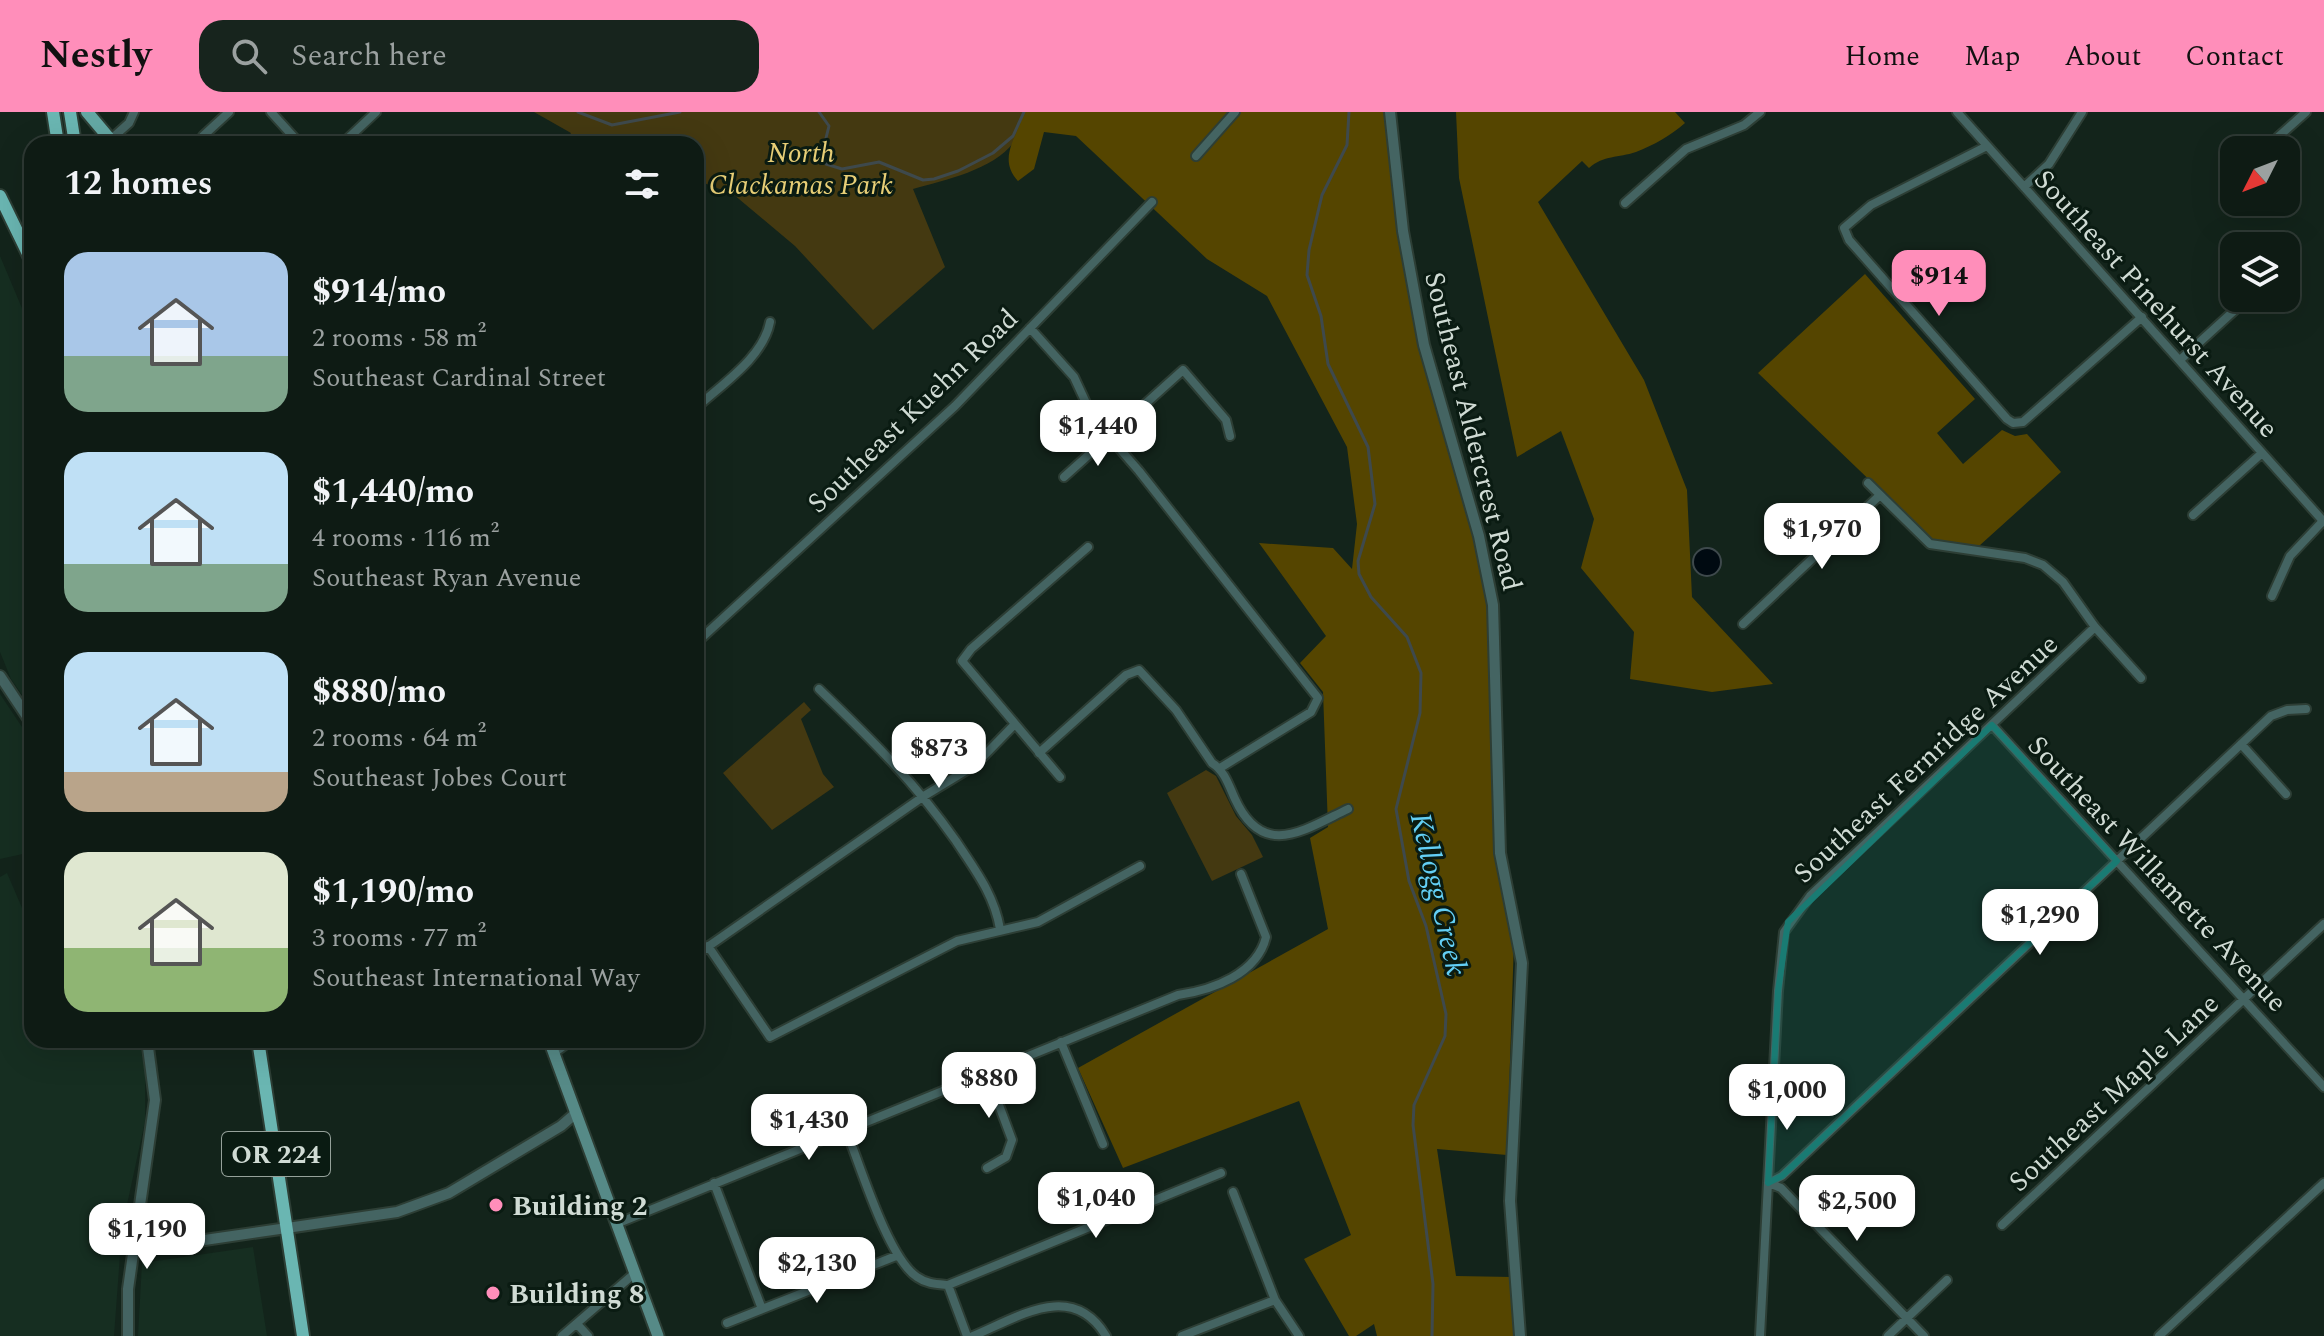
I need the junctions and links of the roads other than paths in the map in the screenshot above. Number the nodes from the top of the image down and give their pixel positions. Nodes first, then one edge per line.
1 (53, 112) edge
2 (70, 112) edge
3 (87, 112) edge
4 (134, 112) edge
5 (229, 112) edge
6 (271, 112) edge
7 (376, 112) edge
8 (1235, 112) edge
9 (1390, 112) edge
10 (1760, 112) edge
11 (1957, 112) edge
12 (2082, 112) edge
13 (2306, 112) edge
14 (57, 136) edge
15 (74, 136) edge
16 (107, 136) edge
17 (112, 136) edge
18 (203, 136) edge
19 (293, 136) edge
20 (350, 136) edge
21 (2279, 136) edge
22 (1987, 146) junction
23 (1196, 156) dead end
24 (2024, 187) junction
25 (0, 196) edge
26 (1152, 202) dead end
27 (1625, 203) dead end
28 (24, 246) edge
29 (2233, 312) edge
30 (2142, 317) junction
31 (770, 322) dead end
32 (1030, 328) junction
33 (2180, 360) junction
34 (704, 401) edge
35 (1108, 435) junction
36 (1230, 436) dead end
37 (2262, 453) junction
38 (1064, 477) dead end
39 (1868, 483) dead end
40 (1879, 496) junction
41 (2193, 515) dead end
42 (2324, 522) edge
43 (1088, 547) dead end
44 (2272, 596) dead end
45 (1743, 624) dead end
46 (2095, 627) junction
47 (704, 636) edge
48 (0, 676) edge
49 (2141, 678) dead end
50 (819, 689) dead end
51 (2306, 709) dead end
52 (24, 712) edge
53 (1014, 725) junction
54 (1992, 725) junction
55 (2241, 744) junction
56 (1039, 753) junction
57 (1220, 768) junction
58 (1060, 777) dead end
59 (2286, 794) dead end
60 (924, 796) junction
61 (1348, 809) dead end
62 (2117, 861) junction
63 (1140, 866) dead end
64 (1241, 874) dead end
65 (2324, 924) edge
66 (1000, 929) junction
67 (708, 946) junction
68 (704, 949) edge
69 (2244, 999) junction
70 (1061, 1042) junction
71 (148, 1048) edge
72 (259, 1048) edge
73 (552, 1048) edge
74 (561, 1048) edge
75 (554, 1053) junction
76 (987, 1073) junction
77 (2324, 1087) edge
78 (576, 1113) junction
79 (846, 1130) junction
80 (1103, 1144) dead end
81 (987, 1168) dead end
82 (1221, 1173) dead end
83 (714, 1183) junction
84 (1768, 1183) junction
85 (2324, 1183) edge
86 (1233, 1192) dead end
87 (616, 1224) junction
88 (2002, 1225) dead end
89 (287, 1228) junction
90 (133, 1242) junction
91 (896, 1256) junction
92 (635, 1273) junction
93 (1947, 1280) dead end
94 (948, 1285) junction
95 (1275, 1300) junction
96 (762, 1309) junction
97 (1907, 1318) junction
98 (727, 1323) dead end
99 (577, 1324) junction
100 (128, 1336) edge
101 (303, 1336) edge
102 (562, 1336) edge
103 (588, 1336) edge
104 (658, 1336) edge
105 (967, 1336) edge
106 (973, 1336) edge
107 (1106, 1336) edge
108 (1182, 1336) edge
109 (1299, 1336) edge
110 (1520, 1336) edge
111 (1760, 1336) edge
112 (1888, 1336) edge
113 (1924, 1336) edge
114 (2159, 1336) edge

1 - 14 highway
2 - 15 highway
3 - 16 main road
4 - 17 street
5 - 18 street
6 - 19 street
7 - 20 street
8 - 23 street
9 - 110 street, Southeast Aldercrest Road
10 - 27 street
11 - 22 street, Southeast Pinehurst Avenue
12 - 24 street
13 - 21 street
22 - 24 street, Southeast Pinehurst Avenue
22 - 30 street
24 - 30 street, Southeast Pinehurst Avenue
25 - 28 highway
26 - 32 street, Southeast Kuehn Road
29 - 33 street
30 - 33 street, Southeast Pinehurst Avenue
31 - 34 street
32 - 35 street
32 - 47 street, Southeast Kuehn Road
33 - 37 street, Southeast Pinehurst Avenue
35 - 36 street
35 - 38 street
35 - 57 street
37 - 41 street
37 - 42 street, Southeast Pinehurst Avenue
39 - 40 street
40 - 45 street
40 - 46 street
42 - 44 street
43 - 53 street
46 - 49 street
46 - 54 street, Southeast Fernridge Avenue
48 - 52 street
50 - 60 street
51 - 55 street
53 - 56 street
53 - 60 street
54 - 62 street, Southeast Willamette Avenue
54 - 84 street, Southeast Fernridge Avenue
55 - 59 street
55 - 62 street
56 - 57 street
56 - 58 street
57 - 61 street
60 - 66 street
60 - 67 street
62 - 69 street, Southeast Willamette Avenue
62 - 84 street
63 - 66 street
64 - 70 street
65 - 69 street, Southeast Maple Lane
66 - 67 street
67 - 68 street
69 - 77 street, Southeast Willamette Avenue
69 - 88 street, Southeast Maple Lane
70 - 76 street
70 - 80 street
71 - 90 street
72 - 89 highway, OR 224
73 - 75 main road
74 - 75 street
75 - 78 main road
76 - 79 street
76 - 81 street
78 - 87 main road
78 - 89 street
79 - 83 street
79 - 91 street
82 - 94 street
83 - 87 street
83 - 96 street
84 - 97 street
84 - 111 street
85 - 114 street
86 - 95 street
87 - 92 main road
89 - 90 street
89 - 101 highway, OR 224
90 - 100 street
91 - 94 street
91 - 96 street
92 - 99 street
92 - 104 main road
93 - 97 street
94 - 105 street
95 - 108 street
95 - 109 street
96 - 98 street
97 - 112 street
97 - 113 street
99 - 102 street
99 - 103 street
106 - 107 street

